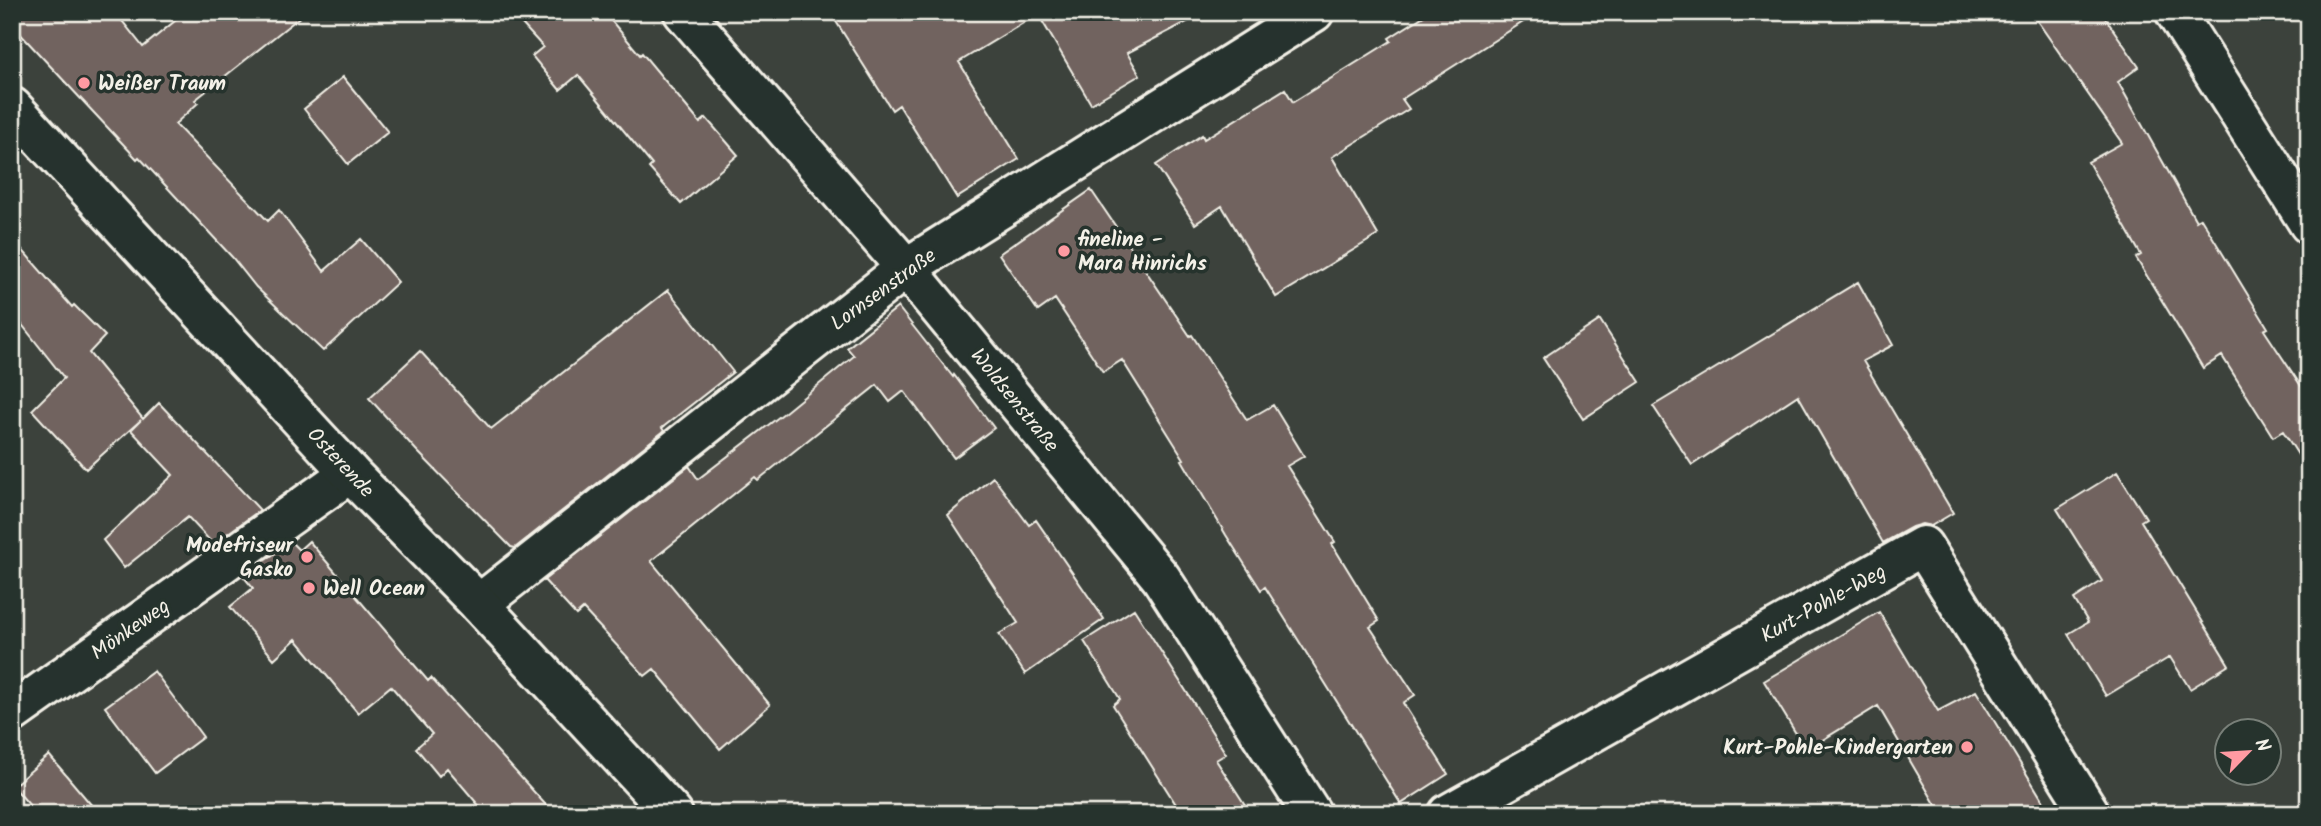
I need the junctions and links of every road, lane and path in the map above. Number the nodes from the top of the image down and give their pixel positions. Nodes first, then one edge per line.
1 (683, 12) edge
2 (1314, 12) edge
3 (2175, 12) edge
4 (12, 107) edge
5 (2309, 224) edge
6 (906, 268) junction
7 (350, 474) junction
8 (478, 604) junction
9 (12, 713) edge
10 (2090, 813) edge
11 (673, 814) edge
12 (1312, 814) edge
13 (1448, 814) edge

1 - 6 street, Woldsenstraße
2 - 6 street, Lornsenstraße
3 - 5 street
4 - 7 street, Osterende
6 - 8 street, Lornsenstraße
6 - 12 street, Woldsenstraße
7 - 8 street, Osterende
7 - 9 street, Mönkeweg
8 - 11 street, Osterende
10 - 13 street, Kurt-Pohle-Weg

